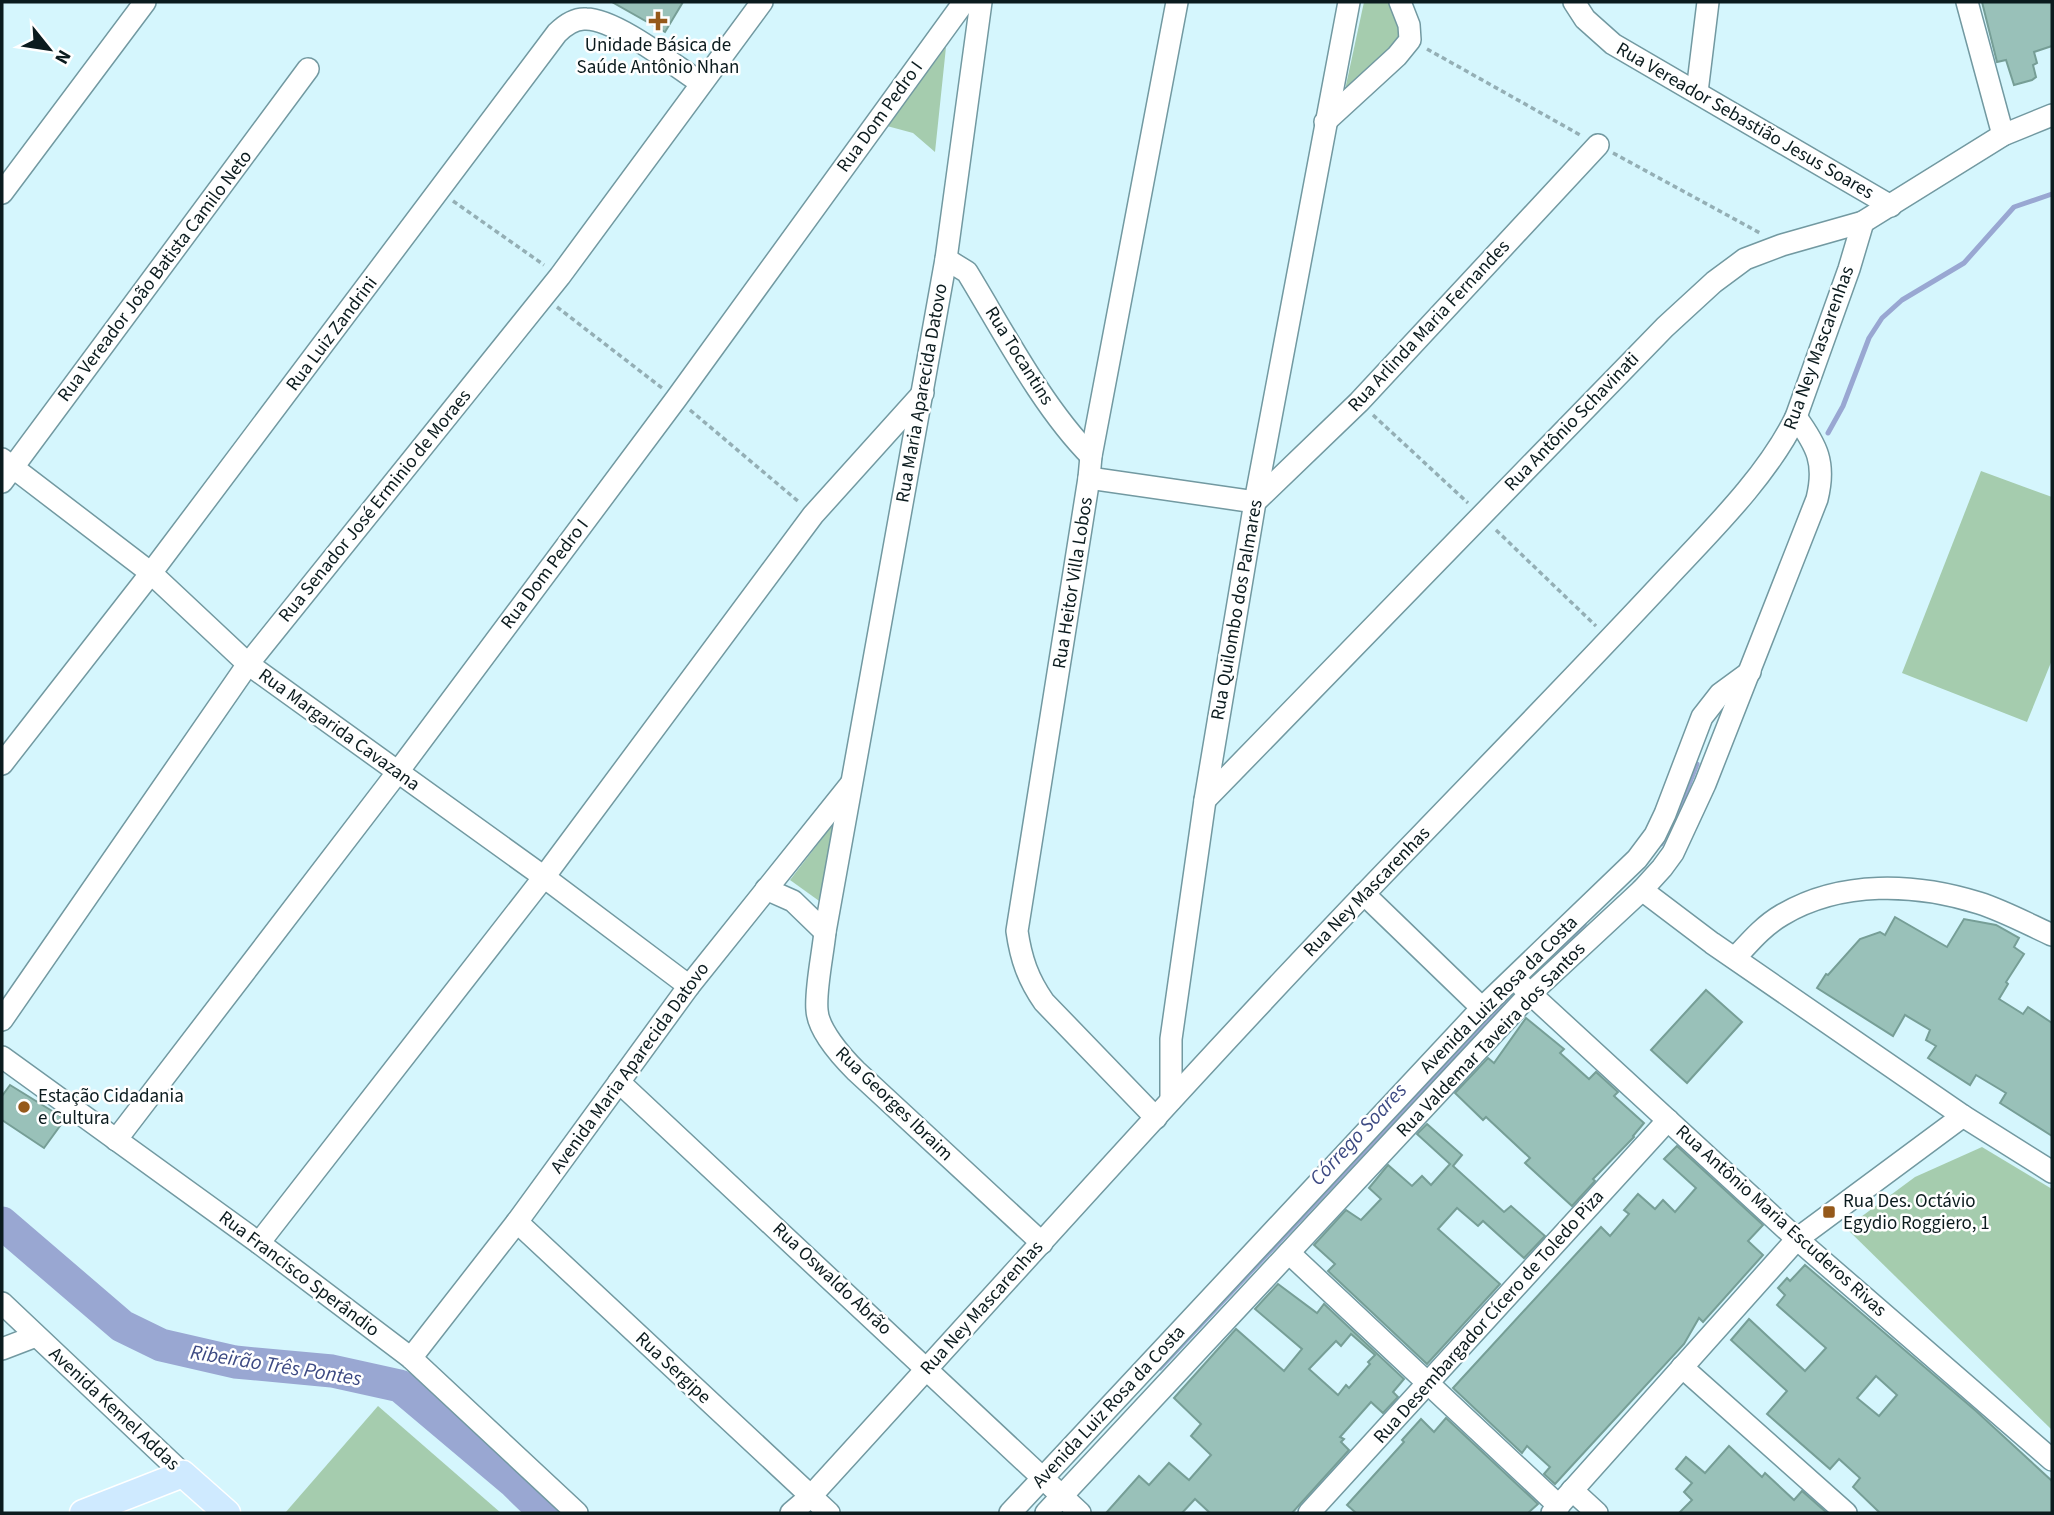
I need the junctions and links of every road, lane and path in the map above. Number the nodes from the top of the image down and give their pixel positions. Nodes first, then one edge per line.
1 (145, 2) edge
2 (762, 2) edge
3 (964, 2) edge
4 (981, 2) edge
5 (1177, 2) edge
6 (1400, 2) edge
7 (1574, 2) edge
8 (1709, 2) edge
9 (1967, 2) edge
10 (1347, 3) edge
11 (308, 69) dead end
12 (701, 83) junction
13 (1697, 92) junction
14 (2052, 115) edge
15 (1325, 122) junction
16 (2003, 135) junction
17 (1598, 145) dead end
18 (439, 192) junction
19 (2, 193) edge
20 (1891, 206) junction
21 (1863, 222) junction
22 (946, 259) junction
23 (560, 276) junction
24 (543, 297) junction
25 (923, 393) junction
26 (676, 399) junction
27 (1796, 417) junction
28 (1091, 456) junction
29 (5, 470) edge
30 (1089, 478) junction
31 (1255, 502) junction
32 (813, 515) junction
33 (151, 573) junction
34 (248, 664) junction
35 (1750, 672) junction
36 (2, 764) edge
37 (397, 773) junction
38 (852, 782) junction
39 (1205, 800) junction
40 (544, 877) junction
41 (766, 889) junction
42 (1642, 890) junction
43 (1364, 894) junction
44 (825, 932) junction
45 (2052, 934) edge
46 (1735, 958) junction
47 (689, 986) junction
48 (1522, 986) junction
49 (1482, 1008) junction
50 (2, 1020) edge
51 (2, 1057) edge
52 (619, 1082) junction
53 (1171, 1100) junction
54 (1963, 1116) junction
55 (1156, 1118) junction
56 (1668, 1120) junction
57 (116, 1140) junction
58 (2052, 1171) edge
59 (517, 1222) junction
60 (1797, 1239) junction
61 (259, 1243) junction
62 (1042, 1243) junction
63 (1289, 1253) junction
64 (2, 1303) edge
65 (36, 1336) junction
66 (2, 1349) edge
67 (411, 1358) junction
68 (1682, 1367) junction
69 (928, 1368) junction
70 (1429, 1384) junction
71 (2052, 1461) edge
72 (183, 1474) junction
73 (1051, 1487) junction
74 (811, 1496) junction
75 (1561, 1503) edge
76 (83, 1513) edge
77 (227, 1513) edge
78 (577, 1513) edge
79 (791, 1513) edge
80 (829, 1513) edge
81 (1010, 1513) edge
82 (1046, 1513) edge
83 (1080, 1513) edge
84 (1309, 1513) edge
85 (1597, 1513) edge
86 (1846, 1513) edge

1 - 19 street
2 - 12 street, Rua Senador José Erminio de Moraes
3 - 26 street, Rua Dom Pedro I
4 - 22 street, Rua Maria Aparecida Datovo
5 - 28 street, Rua Heitor Villa Lobos
6 - 15 street
7 - 13 street, Rua Vereador Sebastião Jesus Soares
8 - 13 street
9 - 16 street
10 - 15 street, Rua Quilombo dos Palmares
11 - 29 street, Rua Vereador João Batista Camilo Neto
12 - 18 street, Rua Luiz Zandrini
12 - 23 street, Rua Senador José Erminio de Moraes
13 - 20 street, Rua Vereador Sebastião Jesus Soares
14 - 16 street, Rua Antônio Schavinati
15 - 31 street, Rua Quilombo dos Palmares
16 - 20 street, Rua Antônio Schavinati
17 - 31 street, Rua Arlinda Maria Fernandes
18 - 23 path
18 - 33 street, Rua Luiz Zandrini
20 - 21 street, Rua Antônio Schavinati
21 - 27 street, Rua Ney Mascarenhas
21 - 39 street, Rua Antônio Schavinati
22 - 25 street, Rua Maria Aparecida Datovo
22 - 28 street, Rua Tocantins
23 - 24 street, Rua Senador José Erminio de Moraes
24 - 26 path
24 - 34 street, Rua Senador José Erminio de Moraes
25 - 32 street
25 - 38 street, Rua Maria Aparecida Datovo
26 - 32 path
26 - 37 street, Rua Dom Pedro I
27 - 35 street, Rua Valdemar Taveira dos Santos
27 - 43 street, Rua Ney Mascarenhas
28 - 30 street, Rua Heitor Villa Lobos
29 - 33 street, Rua Margarida Cavazana
30 - 31 street
30 - 55 street, Rua Heitor Villa Lobos
31 - 39 street, Rua Quilombo dos Palmares
32 - 40 street
33 - 34 street, Rua Margarida Cavazana
33 - 36 street, Rua Luiz Zandrini
34 - 37 street, Rua Margarida Cavazana
34 - 50 street, Rua Senador José Erminio de Moraes
35 - 42 street, Rua Valdemar Taveira dos Santos
35 - 48 street, Avenida Luiz Rosa da Costa
37 - 40 street, Rua Margarida Cavazana
37 - 57 street, Rua Dom Pedro I
38 - 41 street, Avenida Maria Aparecida Datovo
38 - 44 street, Rua Georges Ibraim
39 - 53 street, Rua Quilombo dos Palmares
40 - 47 street, Rua Margarida Cavazana
40 - 61 street
41 - 44 street
41 - 47 street, Avenida Maria Aparecida Datovo
42 - 46 street
42 - 48 street, Rua Valdemar Taveira dos Santos
43 - 49 street
43 - 53 street, Rua Ney Mascarenhas
44 - 62 street, Rua Georges Ibraim
45 - 46 street
46 - 54 street
47 - 52 street, Avenida Maria Aparecida Datovo
48 - 49 street, Avenida Luiz Rosa da Costa
48 - 56 street, Rua Antônio Maria Escuderos Rivas
48 - 63 street, Rua Valdemar Taveira dos Santos
49 - 73 street, Avenida Luiz Rosa da Costa
51 - 57 street, Rua Francisco Sperândio
52 - 59 street, Avenida Maria Aparecida Datovo
52 - 69 street, Rua Oswaldo Abrão
53 - 55 street, Rua Ney Mascarenhas
54 - 58 street
54 - 60 street
55 - 62 street, Rua Ney Mascarenhas
56 - 60 street, Rua Antônio Maria Escuderos Rivas
56 - 70 street, Rua Desembargador Cícero de Toledo Piza
57 - 61 street, Rua Francisco Sperândio
59 - 67 street, Avenida Maria Aparecida Datovo
59 - 74 street, Rua Sergipe
60 - 68 street
60 - 71 street, Rua Antônio Maria Escuderos Rivas
61 - 67 street, Rua Francisco Sperândio
62 - 69 street, Rua Ney Mascarenhas
63 - 70 street
63 - 73 street, Rua Valdemar Taveira dos Santos
64 - 65 street, Avenida Kemel Addas
65 - 66 street
65 - 72 street, Avenida Kemel Addas
67 - 78 street, Rua Francisco Sperândio
68 - 75 street
68 - 86 street
69 - 73 street, Rua Oswaldo Abrão
69 - 74 street, Rua Ney Mascarenhas
70 - 75 street
70 - 84 street, Rua Desembargador Cícero de Toledo Piza
72 - 76 main road
72 - 77 main road, Avenida Kemel Addas
73 - 81 street, Avenida Luiz Rosa da Costa
73 - 82 street, Rua Valdemar Taveira dos Santos
73 - 83 street, Rua Oswaldo Abrão
74 - 79 street, Rua Ney Mascarenhas
74 - 80 street, Rua Sergipe
75 - 85 street

